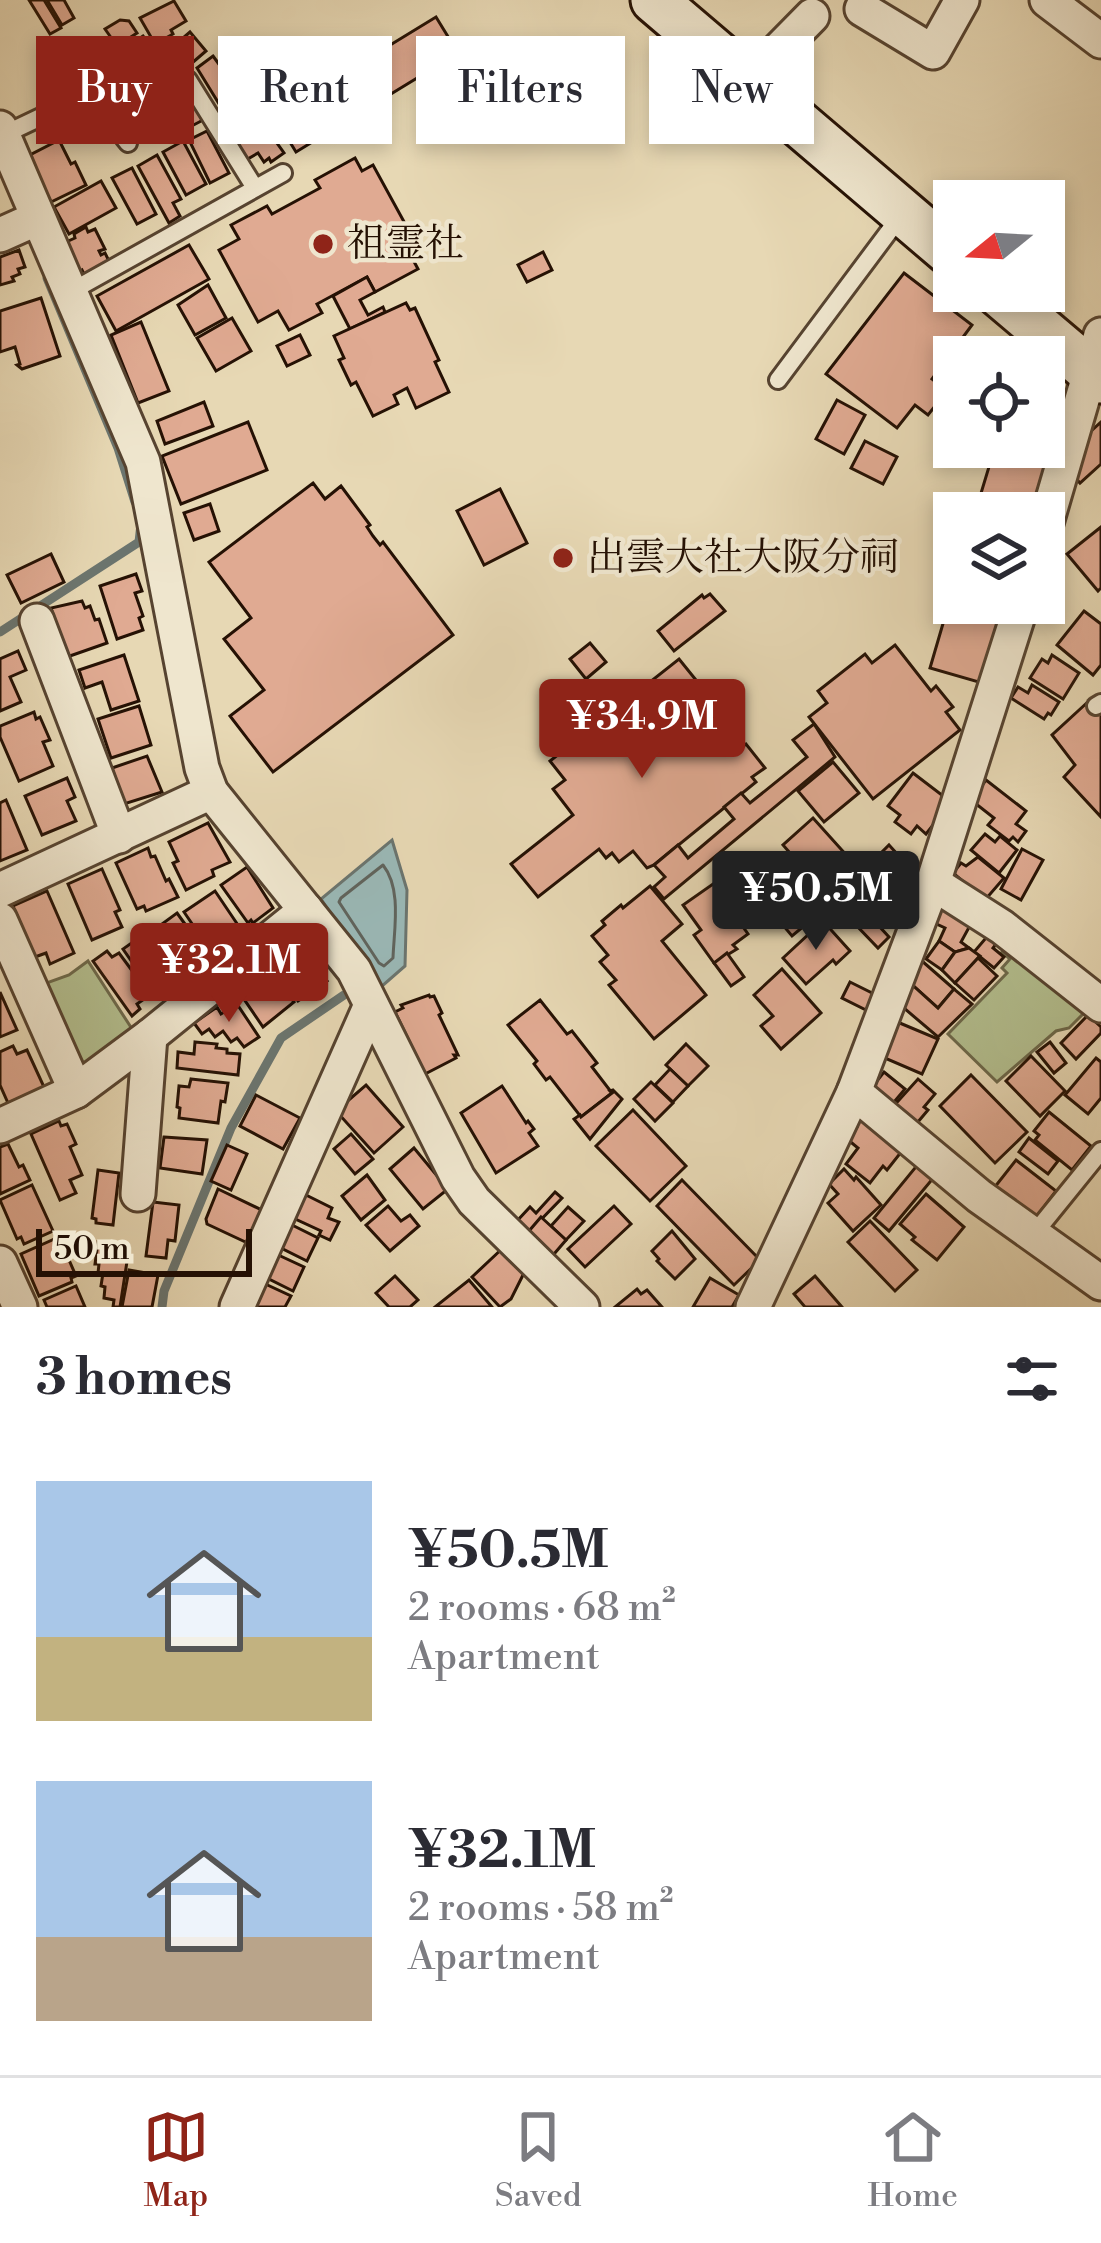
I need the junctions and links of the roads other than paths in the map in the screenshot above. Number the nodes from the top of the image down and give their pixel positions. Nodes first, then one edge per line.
1 (654, 0) edge
2 (962, 0) edge
3 (1047, 0) edge
4 (862, 9) dead end
5 (812, 16) dead end
6 (697, 36) edge
7 (792, 36) edge
8 (1101, 41) edge
9 (194, 90) edge
10 (36, 117) edge
11 (1, 132) edge
12 (814, 137) edge
13 (283, 173) dead end
14 (256, 188) junction
15 (902, 213) junction
16 (38, 218) junction
17 (0, 235) edge
18 (933, 239) edge
19 (70, 292) junction
20 (1026, 312) edge
21 (1098, 362) edge
22 (778, 380) dead end
23 (1056, 492) edge
24 (38, 621) dead end
25 (1015, 624) edge
26 (211, 792) junction
27 (119, 836) junction
28 (933, 883) junction
29 (0, 890) edge
30 (306, 910) junction
31 (0, 920) edge
32 (371, 1005) junction
33 (1101, 1005) edge
34 (150, 1036) junction
35 (76, 1091) junction
36 (854, 1092) junction
37 (0, 1126) edge
38 (1101, 1151) edge
39 (137, 1194) dead end
40 (1033, 1235) junction
41 (0, 1263) edge
42 (1101, 1283) edge
43 (20, 1307) edge
44 (237, 1307) edge
45 (582, 1307) edge
46 (753, 1307) edge

1 - 6 main road
2 - 4 street
3 - 8 street
5 - 7 street
9 - 14 lane
10 - 11 lane
11 - 16 street
12 - 15 main road
13 - 14 lane
14 - 19 lane
15 - 18 main road
15 - 22 lane
16 - 17 street
16 - 19 street
19 - 26 street
20 - 21 main road
21 - 23 street
24 - 27 street
25 - 28 street
26 - 27 street
26 - 30 street
27 - 29 street
28 - 33 street
28 - 36 street
30 - 32 street
30 - 34 street
31 - 35 street
32 - 44 street
32 - 45 street
34 - 35 street
34 - 39 street
35 - 37 street
36 - 40 street
36 - 46 street
38 - 40 lane
40 - 42 street
41 - 43 street

